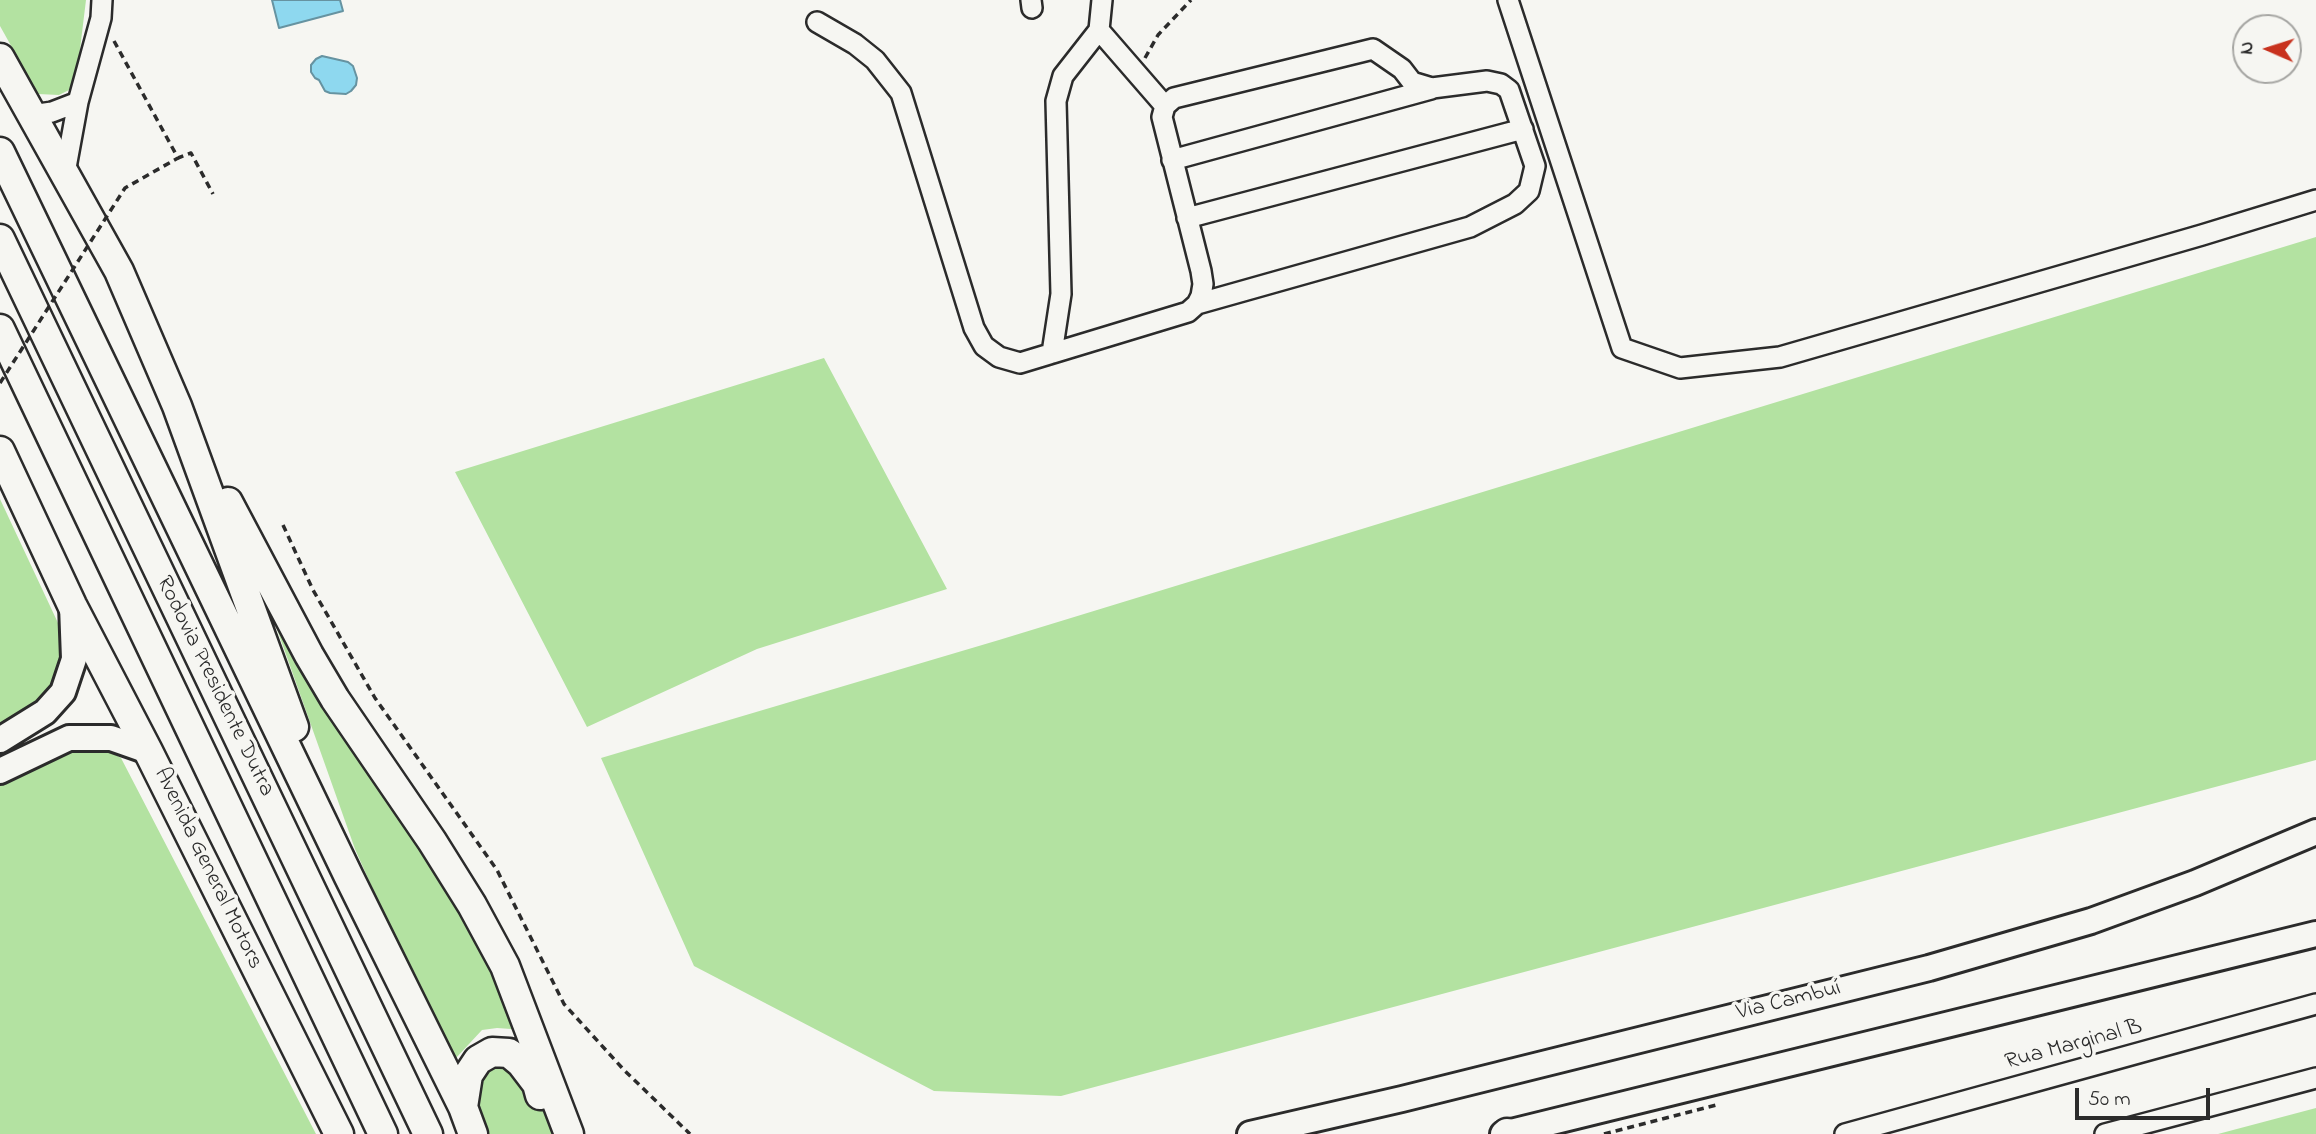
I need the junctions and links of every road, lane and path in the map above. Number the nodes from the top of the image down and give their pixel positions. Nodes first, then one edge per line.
1 (1102, 0) edge
2 (1191, 0) edge
3 (1508, 0) edge
4 (102, 9) edge
5 (817, 22) dead end
6 (1100, 30) junction
7 (0, 58) edge
8 (1136, 72) junction
9 (1432, 89) junction
10 (78, 102) junction
11 (1165, 106) junction
12 (32, 114) junction
13 (1523, 129) junction
14 (0, 152) edge
15 (178, 158) junction
16 (1172, 160) junction
17 (65, 173) junction
18 (214, 194) dead end
19 (2316, 200) edge
20 (1187, 218) junction
21 (0, 239) edge
22 (1197, 304) junction
23 (0, 329) edge
24 (1052, 353) junction
25 (0, 383) edge
26 (177, 406) junction
27 (0, 451) edge
28 (283, 525) dead end
29 (72, 605) junction
30 (0, 740) edge
31 (148, 751) junction
32 (0, 771) edge
33 (2316, 832) edge
34 (349, 877) junction
35 (2316, 934) edge
36 (2316, 1004) edge
37 (2316, 1078) edge
38 (463, 1107) junction
39 (339, 1134) edge
40 (383, 1134) edge
41 (428, 1134) edge
42 (473, 1134) edge
43 (552, 1134) edge
44 (569, 1134) edge
45 (690, 1134) edge
46 (1250, 1134) edge
47 (1506, 1134) edge
48 (1845, 1134) edge
49 (2105, 1134) edge

1 - 6 street
2 - 8 path
3 - 19 street
4 - 10 street
4 - 15 path
5 - 24 street
6 - 8 street
6 - 24 street
7 - 12 highway
8 - 11 street
9 - 11 street
9 - 13 street
9 - 16 street
10 - 12 street
10 - 17 street
11 - 16 street
12 - 17 highway
13 - 20 street
13 - 22 street
14 - 34 highway
15 - 18 path
15 - 25 path, bridge
16 - 20 street
17 - 26 highway
20 - 22 street
21 - 41 highway, Rodovia Presidente Dutra
22 - 24 street
23 - 40 highway, Rodovia Presidente Dutra
26 - 34 highway
26 - 44 highway
27 - 29 highway, Avenida General Motors
28 - 45 path
29 - 30 main road
29 - 31 highway, Avenida General Motors
31 - 32 main road
31 - 39 highway, Avenida General Motors
33 - 46 main road, Via Cambuí
34 - 38 highway
35 - 47 main road
36 - 48 street, Rua Marginal B
37 - 49 street
38 - 42 highway
38 - 43 highway

